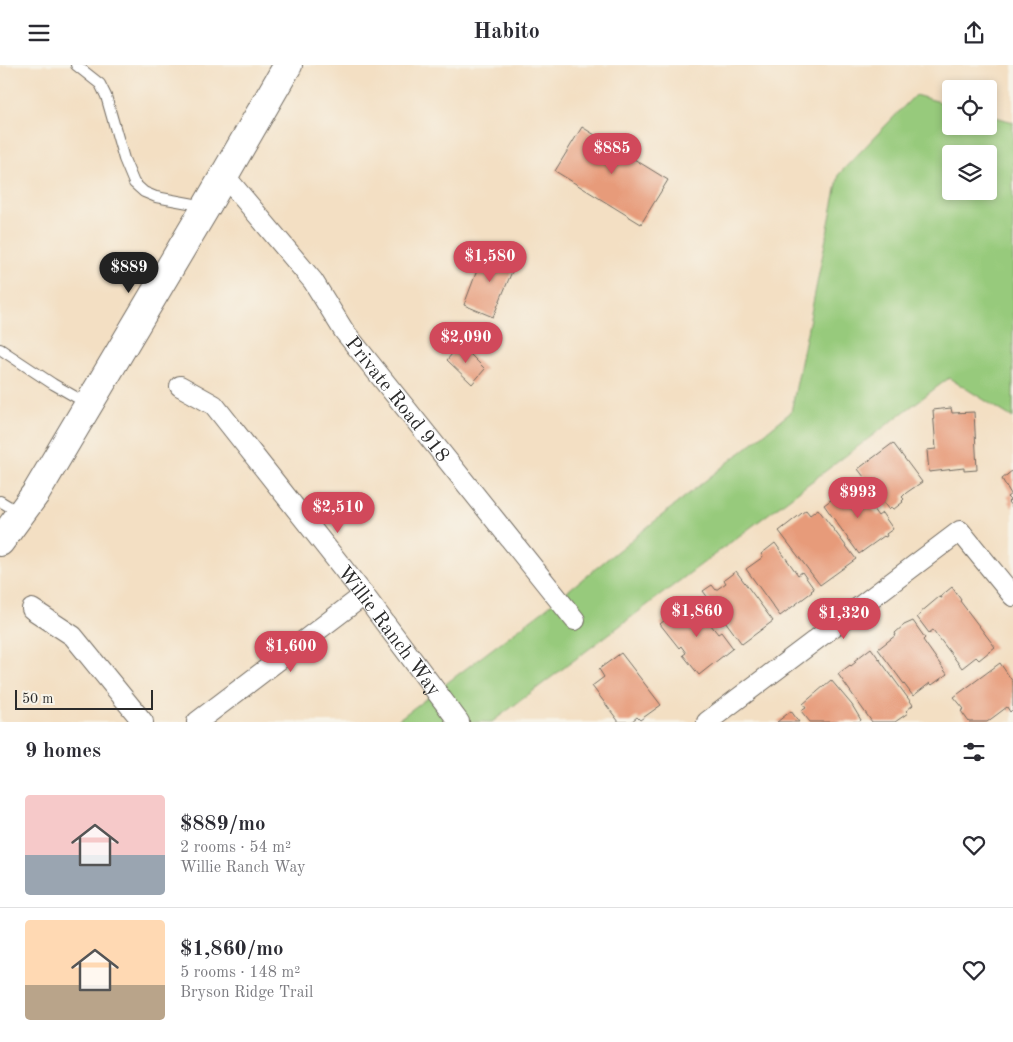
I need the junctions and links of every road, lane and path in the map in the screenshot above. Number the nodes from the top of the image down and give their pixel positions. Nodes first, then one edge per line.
1 (76, 65) edge
2 (288, 65) edge
3 (224, 175) junction
4 (206, 207) junction
5 (0, 349) edge
6 (180, 386) dead end
7 (88, 405) junction
8 (10, 507) edge
9 (0, 542) edge
10 (364, 595) junction
11 (1013, 597) edge
12 (32, 609) dead end
13 (575, 620) dead end
14 (143, 722) edge
15 (197, 722) edge
16 (459, 722) edge
17 (707, 722) edge

1 - 4 lane
2 - 3 street
3 - 4 street
3 - 13 street, Private Road 918
4 - 7 street
5 - 7 lane
6 - 10 street, Willie Ranch Way
7 - 8 street
8 - 9 street
10 - 15 street
10 - 16 street, Willie Ranch Way
11 - 17 street
12 - 14 street

